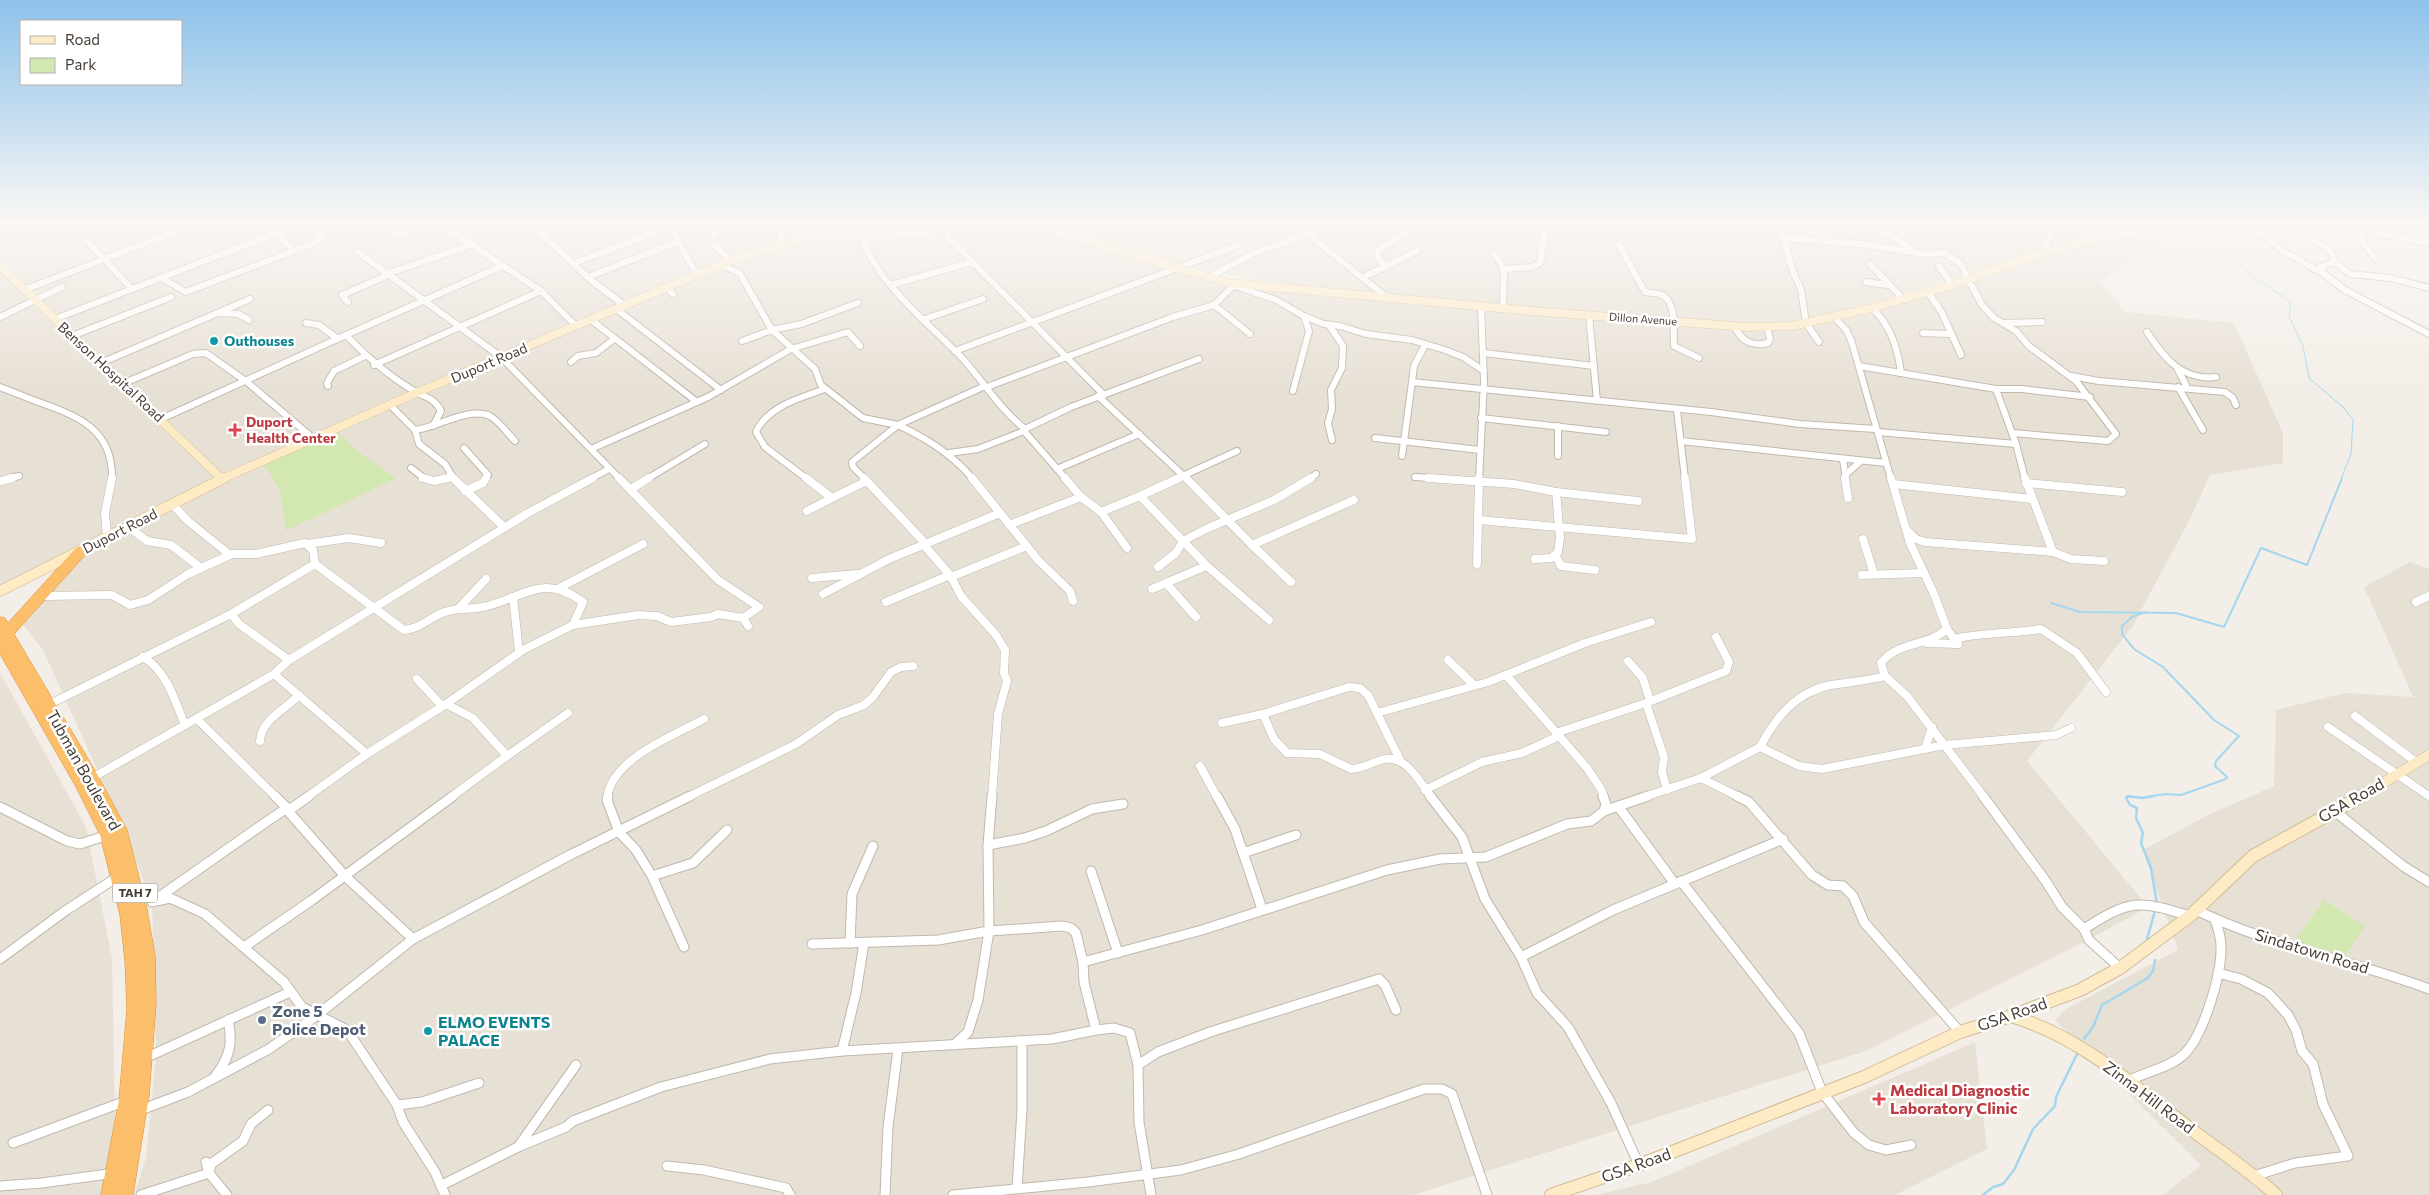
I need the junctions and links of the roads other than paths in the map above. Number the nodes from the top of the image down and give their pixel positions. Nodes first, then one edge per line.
1 (15, 281) edge
2 (48, 281) edge
3 (123, 281) edge
4 (154, 281) edge
5 (166, 281) edge
6 (218, 281) edge
7 (374, 281) edge
8 (396, 281) edge
9 (468, 281) edge
10 (524, 281) edge
11 (593, 281) edge
12 (682, 281) edge
13 (744, 281) edge
14 (889, 281) edge
15 (907, 281) edge
16 (990, 281) edge
17 (1142, 281) edge
18 (1221, 281) edge
19 (1367, 281) edge
20 (1503, 281) edge
21 (1641, 281) edge
22 (1798, 281) edge
23 (1885, 281) edge
24 (1949, 281) edge
25 (1963, 281) edge
26 (1968, 281) edge
27 (2333, 281) edge
28 (2402, 281) edge
29 (1866, 282) dead end
30 (1231, 284) junction
31 (892, 285) junction
32 (1952, 285) junction
33 (62, 287) dead end
34 (666, 287) junction
35 (1895, 288) junction
36 (2429, 288) edge
37 (132, 289) junction
38 (24, 290) junction
39 (540, 291) junction
40 (1928, 292) junction
41 (674, 294) dead end
42 (1385, 296) junction
43 (171, 297) dead end
44 (250, 299) dead end
45 (983, 299) dead end
46 (33, 300) junction
47 (424, 300) junction
48 (1904, 300) junction
49 (348, 302) dead end
50 (858, 303) dead end
51 (1214, 304) junction
52 (624, 305) junction
53 (1481, 306) junction
54 (615, 308) junction
55 (1503, 308) junction
56 (1872, 308) junction
57 (217, 313) junction
58 (1589, 315) junction
59 (1304, 316) junction
60 (0, 317) edge
61 (1834, 317) junction
62 (55, 319) junction
63 (590, 319) junction
64 (925, 319) junction
65 (249, 320) dead end
66 (1674, 322) junction
67 (2042, 322) dead end
68 (306, 323) dead end
69 (1031, 323) junction
70 (1806, 323) junction
71 (2003, 323) junction
72 (1329, 325) junction
73 (459, 326) junction
74 (576, 326) junction
75 (1734, 326) junction
76 (1767, 327) junction
77 (772, 330) junction
78 (2147, 332) dead end
79 (1923, 333) dead end
80 (2428, 333) edge
81 (1250, 334) dead end
82 (1949, 334) junction
83 (346, 335) junction
84 (72, 336) junction
85 (338, 339) junction
86 (614, 339) junction
87 (742, 341) dead end
88 (1819, 342) dead end
89 (1425, 345) junction
90 (860, 346) dead end
91 (791, 349) junction
92 (955, 352) junction
93 (1484, 353) junction
94 (1961, 355) dead end
95 (365, 356) junction
96 (501, 357) junction
97 (1066, 358) junction
98 (1198, 358) dead end
99 (1699, 358) dead end
100 (571, 362) dead end
101 (100, 363) junction
102 (374, 365) junction
103 (1594, 366) junction
104 (1859, 366) junction
105 (2176, 368) junction
106 (1484, 371) junction
107 (1901, 372) junction
108 (2071, 376) junction
109 (2216, 377) dead end
110 (2203, 380) junction
111 (247, 382) junction
112 (1412, 382) junction
113 (122, 384) junction
114 (0, 386) edge
115 (328, 386) dead end
116 (986, 386) junction
117 (2183, 387) junction
118 (1484, 388) junction
119 (825, 389) junction
120 (1996, 389) junction
121 (721, 390) junction
122 (1293, 391) dead end
123 (416, 393) junction
124 (1101, 396) junction
125 (2090, 397) junction
126 (697, 402) junction
127 (1597, 402) junction
128 (390, 405) junction
129 (2236, 405) dead end
130 (1677, 410) junction
131 (1481, 418) junction
132 (162, 419) junction
133 (899, 425) junction
134 (433, 426) junction
135 (1558, 426) junction
136 (415, 430) junction
137 (1025, 430) junction
138 (1877, 430) junction
139 (2203, 430) dead end
140 (1606, 432) dead end
141 (2012, 433) junction
142 (1140, 434) junction
143 (1375, 438) dead end
144 (314, 439) junction
145 (515, 440) dead end
146 (1332, 440) dead end
147 (1681, 440) junction
148 (1403, 442) junction
149 (705, 444) dead end
150 (2016, 444) junction
151 (464, 448) dead end
152 (591, 449) junction
153 (1237, 450) dead end
154 (1480, 450) junction
155 (949, 453) junction
156 (1402, 456) dead end
157 (1558, 456) dead end
158 (1843, 460) junction
159 (1861, 461) junction
160 (1886, 463) junction
161 (412, 468) dead end
162 (609, 469) junction
163 (1057, 469) junction
164 (1316, 474) dead end
165 (19, 476) dead end
166 (1184, 476) junction
167 (1415, 476) dead end
168 (1845, 476) junction
169 (452, 477) junction
170 (222, 479) junction
171 (0, 481) edge
172 (867, 482) junction
173 (1478, 482) junction
174 (2026, 483) junction
175 (1893, 484) junction
176 (632, 489) junction
177 (465, 491) junction
178 (1556, 492) junction
179 (2122, 492) dead end
180 (1140, 496) junction
181 (1081, 497) junction
182 (832, 498) junction
183 (1848, 498) dead end
184 (2032, 499) junction
185 (1354, 500) dead end
186 (1638, 501) dead end
187 (172, 504) junction
188 (807, 511) dead end
189 (1101, 512) junction
190 (1000, 513) junction
191 (1228, 519) junction
192 (1479, 520) junction
193 (1009, 524) junction
194 (128, 526) junction
195 (504, 527) junction
196 (1558, 527) junction
197 (1906, 529) junction
198 (107, 537) junction
199 (1863, 539) dead end
200 (1184, 541) junction
201 (381, 543) dead end
202 (924, 543) junction
203 (308, 544) junction
204 (643, 544) dead end
205 (1027, 546) junction
206 (1252, 546) junction
207 (1127, 548) dead end
208 (81, 551) junction
209 (2053, 552) junction
210 (230, 555) junction
211 (1556, 556) junction
212 (1535, 559) dead end
213 (2104, 560) dead end
214 (315, 564) junction
215 (1476, 564) dead end
216 (1206, 566) junction
217 (1158, 567) dead end
218 (201, 568) junction
219 (1596, 570) dead end
220 (861, 574) junction
221 (1874, 574) junction
222 (1924, 574) junction
223 (1862, 575) dead end
224 (951, 576) junction
225 (812, 578) dead end
226 (486, 579) dead end
227 (1291, 582) dead end
228 (1166, 583) junction
229 (561, 587) junction
230 (1152, 589) dead end
231 (0, 591) edge
232 (823, 594) dead end
233 (42, 596) junction
234 (2429, 596) edge
235 (514, 597) junction
236 (1073, 601) dead end
237 (886, 602) dead end
238 (2416, 602) dead end
239 (372, 608) junction
240 (458, 608) junction
241 (231, 614) junction
242 (1196, 617) dead end
243 (743, 618) junction
244 (1270, 620) dead end
245 (1651, 622) dead end
246 (573, 625) junction
247 (748, 626) dead end
248 (1946, 629) junction
249 (1716, 637) dead end
250 (2, 638) edge
251 (1954, 639) junction
252 (1927, 643) junction
253 (519, 652) junction
254 (143, 657) junction
255 (289, 660) junction
256 (1448, 660) dead end
257 (1628, 661) dead end
258 (913, 666) dead end
259 (274, 674) junction
260 (1506, 675) junction
261 (1885, 676) junction
262 (417, 679) dead end
263 (1474, 685) junction
264 (2106, 692) dead end
265 (299, 695) junction
266 (1648, 702) junction
267 (48, 705) junction
268 (444, 705) junction
269 (568, 713) dead end
270 (1377, 713) junction
271 (1263, 714) junction
272 (2355, 716) dead end
273 (704, 719) dead end
274 (198, 720) dead end
275 (1222, 723) dead end
276 (185, 725) junction
277 (1932, 727) junction
278 (2328, 727) dead end
279 (2071, 728) dead end
280 (1558, 734) junction
281 (260, 741) dead end
282 (1945, 745) junction
283 (1760, 747) junction
284 (1925, 749) junction
285 (367, 754) junction
286 (2429, 754) edge
287 (506, 756) junction
288 (1400, 760) junction
289 (2416, 762) junction
290 (1200, 766) dead end
291 (2397, 773) junction
292 (92, 778) junction
293 (1701, 778) junction
294 (1425, 790) junction
295 (1667, 790) junction
296 (2429, 796) edge
297 (1123, 804) dead end
298 (1618, 806) junction
299 (0, 807) edge
300 (287, 809) junction
301 (1604, 811) junction
302 (2336, 812) junction
303 (726, 830) dead end
304 (619, 832) junction
305 (108, 835) junction
306 (1296, 835) dead end
307 (1783, 839) junction
308 (988, 845) junction
309 (873, 846) dead end
310 (1243, 853) junction
311 (1468, 858) junction
312 (1091, 870) dead end
313 (119, 876) junction
314 (344, 876) junction
315 (652, 876) junction
316 (2429, 882) edge
317 (1678, 883) junction
318 (145, 906) junction
319 (1262, 909) junction
320 (2193, 913) junction
321 (2215, 920) junction
322 (2084, 929) junction
323 (989, 931) junction
324 (413, 939) junction
325 (850, 943) junction
326 (864, 943) junction
327 (812, 944) dead end
328 (244, 947) junction
329 (684, 947) dead end
330 (1118, 953) junction
331 (1521, 957) junction
332 (0, 959) edge
333 (1083, 962) junction
334 (2120, 968) junction
335 (2218, 973) junction
336 (2429, 989) edge
337 (290, 992) junction
338 (1396, 1010) dead end
339 (316, 1016) junction
340 (2011, 1016) junction
341 (228, 1020) junction
342 (1096, 1030) junction
343 (968, 1032) junction
344 (1960, 1032) junction
345 (1022, 1042) junction
346 (970, 1044) junction
347 (954, 1045) junction
348 (898, 1049) junction
349 (842, 1051) junction
350 (143, 1059) junction
351 (576, 1065) dead end
352 (1138, 1065) junction
353 (2130, 1080) junction
354 (209, 1081) junction
355 (479, 1083) dead end
356 (1822, 1092) junction
357 (397, 1105) junction
358 (133, 1106) junction
359 (268, 1110) dead end
360 (13, 1143) dead end
361 (1911, 1145) dead end
362 (518, 1147) junction
363 (206, 1162) dead end
364 (1639, 1165) junction
365 (667, 1166) dead end
366 (121, 1172) junction
367 (209, 1173) junction
368 (1147, 1173) junction
369 (2254, 1176) junction
370 (0, 1186) edge
371 (1017, 1188) junction
372 (444, 1190) edge
373 (2269, 1193) edge
374 (110, 1195) edge
375 (123, 1195) edge
376 (141, 1195) edge
377 (226, 1195) edge
378 (790, 1195) edge
379 (885, 1195) edge
380 (953, 1195) edge
381 (1151, 1195) edge
382 (1487, 1195) edge
383 (1551, 1195) edge

1 - 38 street, Benson Hospital Road
2 - 38 street
3 - 37 street
4 - 37 street
5 - 6 street
7 - 49 street
8 - 47 street
9 - 47 street
10 - 39 street
11 - 52 street
12 - 34 street, Duport Road
13 - 77 street
14 - 31 street
15 - 31 street
16 - 69 street
17 - 69 street
18 - 30 street, Dillon Avenue
19 - 42 street
20 - 55 street
21 - 66 street
22 - 70 street
23 - 35 street
24 - 32 street
25 - 32 street, Dillon Avenue
26 - 71 street
27 - 80 street
28 - 36 street
29 - 35 street
30 - 42 street, Dillon Avenue
30 - 51 street
30 - 59 street
31 - 64 street
32 - 40 street, Dillon Avenue
33 - 46 street
34 - 41 street
34 - 52 street, Duport Road
35 - 48 street
37 - 62 street
38 - 46 street, Benson Hospital Road
39 - 73 street
39 - 74 street
40 - 48 street, Dillon Avenue
40 - 82 street
42 - 53 street, Dillon Avenue
43 - 84 street
44 - 57 street
45 - 64 street
46 - 60 street
46 - 62 street, Benson Hospital Road
47 - 73 street
47 - 83 street
48 - 56 street, Dillon Avenue
50 - 77 street
51 - 81 street
51 - 97 street
52 - 54 street, Duport Road
53 - 55 street, Dillon Avenue
53 - 93 street
54 - 63 street, Duport Road
54 - 121 street
55 - 58 street, Dillon Avenue
56 - 61 street, Dillon Avenue
56 - 107 street
57 - 65 street
57 - 101 street
58 - 66 street, Dillon Avenue
58 - 103 street
59 - 72 street
59 - 122 street
61 - 70 street, Dillon Avenue
61 - 104 street
62 - 84 street, Benson Hospital Road
63 - 74 street, Duport Road
63 - 86 street
64 - 92 street
66 - 75 street, Dillon Avenue
66 - 99 street
67 - 71 street
68 - 85 street
69 - 92 street
69 - 97 street
70 - 76 street, Dillon Avenue
70 - 88 street
71 - 108 street
72 - 89 street
72 - 146 street
73 - 96 street
73 - 102 street
74 - 96 street, Duport Road
75 - 76 street, Dillon Avenue
75 - 76 street
77 - 87 street
77 - 91 street
78 - 105 street
79 - 82 street
82 - 94 street
83 - 85 street
83 - 95 street
84 - 101 street, Benson Hospital Road
85 - 111 street
86 - 100 street
86 - 126 street
89 - 106 street
89 - 112 street
90 - 91 street
91 - 119 street
91 - 121 street
92 - 116 street
93 - 103 street
93 - 106 street
95 - 102 street
95 - 115 street
96 - 123 street, Duport Road
96 - 152 street
97 - 116 street
97 - 124 street
98 - 124 street
101 - 113 street, Benson Hospital Road
102 - 123 street
103 - 127 street
104 - 107 street
104 - 138 street
105 - 110 street
105 - 117 street
106 - 118 street
107 - 120 street
108 - 117 street
108 - 125 street
109 - 110 street
110 - 117 street
111 - 113 street
111 - 132 street
111 - 144 street
112 - 118 street
112 - 148 street
113 - 132 street, Benson Hospital Road
114 - 198 street
116 - 133 street
116 - 137 street
117 - 129 street
117 - 139 street
118 - 127 street
118 - 131 street
119 - 133 street
119 - 182 street
120 - 125 street
120 - 141 street
121 - 126 street
123 - 128 street, Duport Road
123 - 134 street
124 - 137 street
124 - 142 street
125 - 141 street
126 - 152 street
127 - 130 street
128 - 136 street
128 - 144 street, Duport Road
130 - 138 street
130 - 147 street
131 - 135 street
131 - 154 street
132 - 170 street, Benson Hospital Road
133 - 155 street
133 - 172 street
134 - 136 street
134 - 145 street
135 - 140 street
135 - 157 street
136 - 169 street
137 - 155 street
137 - 163 street
138 - 150 street
138 - 160 street
141 - 150 street
142 - 163 street
142 - 166 street
143 - 148 street
144 - 170 street, Duport Road
147 - 158 street
147 - 196 street
148 - 154 street
148 - 156 street
149 - 176 street
150 - 174 street
151 - 177 street
152 - 162 street
153 - 166 street
154 - 173 street
155 - 190 street
158 - 159 street
158 - 168 street
159 - 160 street
159 - 168 street
160 - 175 street
161 - 169 street
162 - 176 street
162 - 195 street
163 - 181 street
164 - 191 street
165 - 171 street
166 - 180 street
166 - 191 street
167 - 173 street
168 - 183 street
169 - 177 street
170 - 187 street, Duport Road
172 - 182 street
172 - 202 street
173 - 178 street
173 - 192 street
174 - 179 street
174 - 184 street
175 - 184 street
175 - 197 street
176 - 243 street
177 - 195 street
178 - 186 street
178 - 196 street
180 - 189 street
180 - 200 street
181 - 189 street
181 - 193 street
182 - 188 street
184 - 209 street
185 - 206 street
187 - 194 street, Duport Road
187 - 210 street
189 - 207 street
190 - 193 street
190 - 202 street
191 - 200 street
191 - 206 street
192 - 196 street
192 - 215 street
193 - 205 street
194 - 198 street, Duport Road
194 - 218 street
195 - 239 street
196 - 211 street
197 - 209 street
197 - 222 street
198 - 208 street, Duport Road
199 - 221 street
200 - 216 street
200 - 217 street
201 - 203 street
202 - 220 street
202 - 224 street
203 - 210 street
203 - 214 street
204 - 229 street
205 - 224 street
205 - 236 street
206 - 227 street
208 - 231 street, Duport Road
208 - 233 highway
209 - 213 street
210 - 218 street
211 - 212 street
211 - 219 street
214 - 239 street
214 - 241 street
216 - 228 street
216 - 244 street
218 - 233 street
220 - 225 street
220 - 232 street
221 - 222 street
221 - 223 street
222 - 248 street
224 - 237 street
224 - 308 street
226 - 240 street
228 - 230 street
228 - 242 street
229 - 235 street
229 - 246 street
233 - 250 highway
234 - 238 street
235 - 240 street
235 - 253 street
239 - 240 street
239 - 255 street
241 - 254 street
241 - 255 street
243 - 246 street
243 - 247 street
245 - 260 street
246 - 253 street
248 - 251 street
248 - 252 street
249 - 266 street
250 - 267 highway, Tubman Boulevard / TAH 7
250 - 305 highway, Tubman Boulevard / TAH 7
251 - 252 street
251 - 264 street
252 - 261 street
253 - 268 street
254 - 267 street
254 - 276 street
255 - 259 street
256 - 263 street
257 - 266 street
258 - 304 street
259 - 265 street
259 - 276 street
260 - 263 street
260 - 280 street
261 - 277 street
261 - 283 street
262 - 268 street
263 - 270 street
265 - 281 street
265 - 285 street
266 - 280 street
266 - 295 street
267 - 292 highway, Tubman Boulevard / TAH 7
268 - 285 street
268 - 287 street
269 - 287 street
270 - 271 street
270 - 288 street
271 - 275 street
271 - 288 street
272 - 289 street
273 - 304 street
274 - 300 street
276 - 292 street
277 - 282 street
277 - 284 street
278 - 291 street
279 - 282 street
280 - 294 street
280 - 301 street
282 - 284 street
282 - 322 street
283 - 284 street
283 - 293 street
285 - 300 street
286 - 289 street, GSA Road
287 - 314 street
288 - 294 street
289 - 291 street, GSA Road
290 - 310 street
291 - 296 street
291 - 302 street, GSA Road
292 - 318 highway, Tubman Boulevard / TAH 7
293 - 295 street
293 - 307 street
294 - 311 street
295 - 298 street
297 - 308 street
298 - 301 street
298 - 317 street
299 - 305 street
300 - 314 street
300 - 318 street
301 - 311 street
302 - 316 street
302 - 320 street, GSA Road
303 - 315 street
304 - 315 street
304 - 324 street
305 - 313 highway, Tubman Boulevard / TAH 7
306 - 310 street
307 - 317 street
307 - 344 street
308 - 323 street
309 - 325 street
310 - 319 street
311 - 319 street
311 - 331 street
312 - 330 street
313 - 332 street
313 - 358 highway, Tubman Boulevard / TAH 7
314 - 324 street
314 - 328 street
315 - 329 street
317 - 331 street
317 - 356 street
318 - 328 street
318 - 350 highway, Tubman Boulevard / TAH 7
319 - 330 street
320 - 321 street, Sindatown Road
320 - 322 street, Sindatown Road
320 - 334 street, GSA Road
321 - 335 street
321 - 336 street, Sindatown Road
322 - 334 street
323 - 326 street
323 - 333 street
323 - 343 street
324 - 339 street
325 - 326 street
325 - 327 street
326 - 349 street
328 - 337 street
330 - 333 street
331 - 364 street
333 - 342 street
334 - 340 street, GSA Road
335 - 353 street
335 - 369 street
337 - 339 street
337 - 341 street
338 - 352 street
339 - 354 street
339 - 357 street
340 - 344 street, GSA Road
340 - 353 street, Zinna Hill Road
341 - 350 street
341 - 354 street
342 - 345 street
342 - 352 street
343 - 346 street
343 - 347 street
344 - 356 street, GSA Road
345 - 346 street
345 - 371 street
346 - 347 street
347 - 348 street
348 - 349 street
348 - 379 street
349 - 362 street
350 - 358 highway, Tubman Boulevard / TAH 7
351 - 362 street
352 - 368 street
353 - 369 street, Zinna Hill Road
354 - 358 street
355 - 357 street
356 - 361 street
356 - 364 street, GSA Road
357 - 372 street
358 - 360 street
358 - 366 highway, Tubman Boulevard / TAH 7
359 - 367 street
362 - 372 street
363 - 367 street
364 - 383 street, GSA Road
365 - 378 street
366 - 370 street
366 - 374 highway, Tubman Boulevard / TAH 7
366 - 375 highway, Tubman Boulevard / TAH 7
367 - 376 street
367 - 377 street
368 - 371 street
368 - 381 street
368 - 382 street
369 - 373 street, Zinna Hill Road
371 - 380 street

